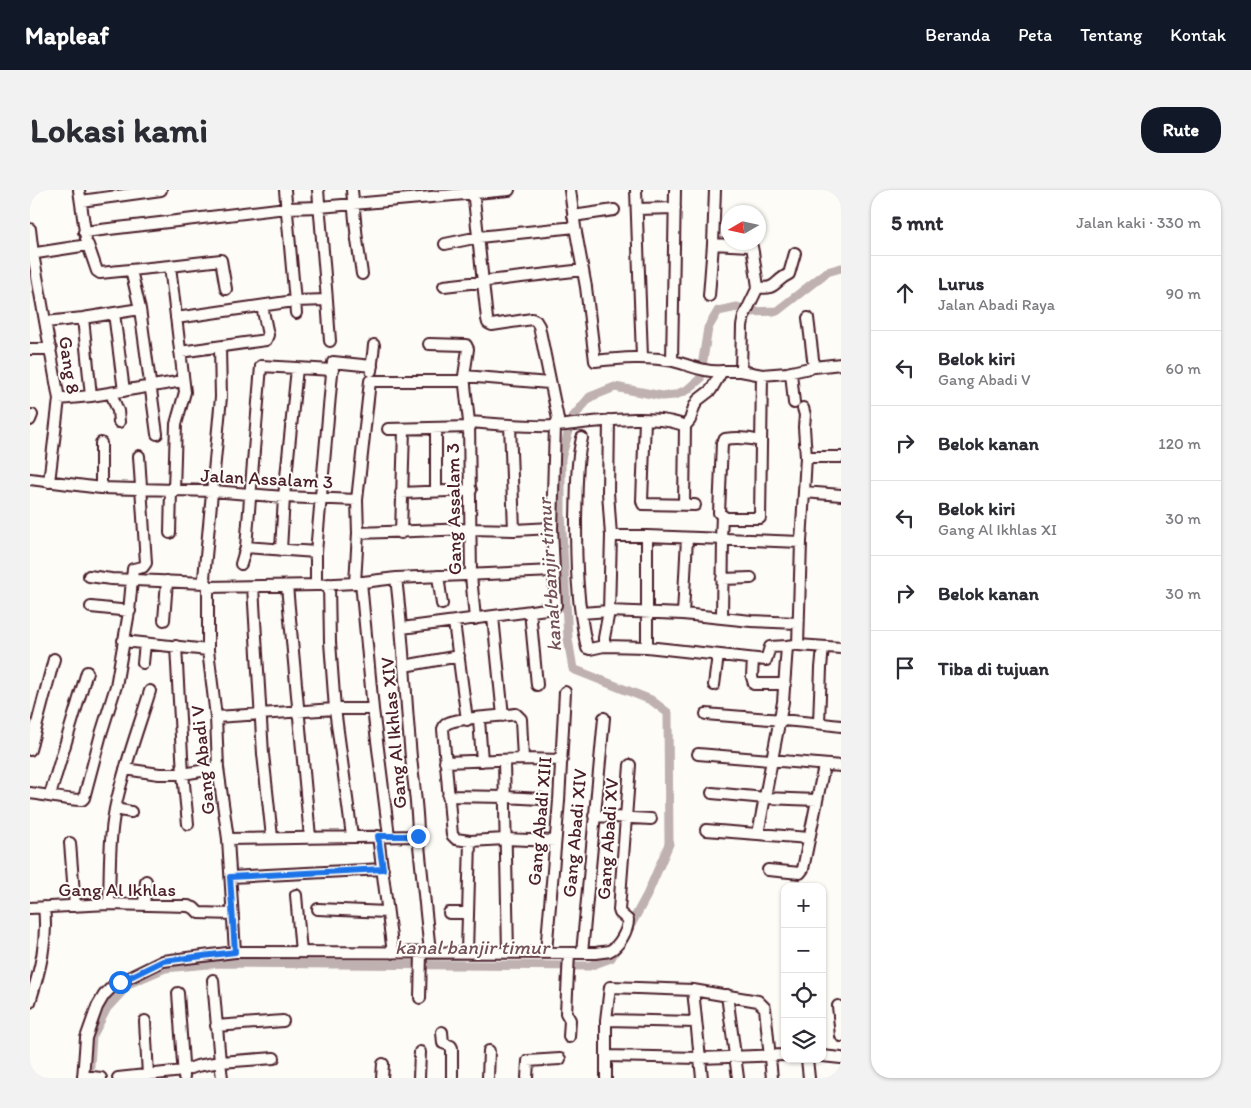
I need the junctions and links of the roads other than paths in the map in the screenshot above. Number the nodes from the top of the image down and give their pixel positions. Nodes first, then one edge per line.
1 (79, 190) edge
2 (161, 190) edge
3 (285, 190) edge
4 (318, 190) edge
5 (352, 190) edge
6 (509, 190) edge
7 (570, 190) edge
8 (636, 190) edge
9 (675, 190) edge
10 (715, 190) edge
11 (473, 192) edge
12 (81, 201) junction
13 (354, 203) junction
14 (320, 206) junction
15 (286, 208) junction
16 (675, 208) junction
17 (637, 209) junction
18 (614, 210) dead end
19 (574, 221) junction
20 (30, 229) edge
21 (84, 232) junction
22 (479, 237) junction
23 (445, 244) dead end
24 (713, 244) junction
25 (88, 245) junction
26 (795, 253) dead end
27 (32, 254) edge
28 (170, 266) junction
29 (131, 270) junction
30 (583, 270) junction
31 (362, 274) dead end
32 (483, 282) junction
33 (444, 286) dead end
34 (226, 288) dead end
35 (758, 288) junction
36 (709, 296) dead end
37 (326, 300) junction
38 (294, 301) junction
39 (262, 306) junction
40 (140, 308) junction
41 (114, 313) junction
42 (296, 313) dead end
43 (83, 318) junction
44 (176, 318) junction
45 (808, 318) dead end
46 (46, 322) junction
47 (330, 341) dead end
48 (429, 344) dead end
49 (374, 345) dead end
50 (220, 347) junction
51 (30, 349) edge
52 (51, 350) junction
53 (180, 352) junction
54 (642, 357) junction
55 (672, 361) junction
56 (841, 364) edge
57 (333, 366) junction
58 (372, 366) junction
59 (814, 366) junction
60 (297, 368) junction
61 (717, 371) junction
62 (741, 371) junction
63 (791, 372) junction
64 (762, 375) junction
65 (465, 378) junction
66 (183, 381) junction
67 (370, 381) junction
68 (549, 383) junction
69 (149, 386) junction
70 (124, 391) junction
71 (112, 393) junction
72 (91, 396) junction
73 (59, 399) junction
74 (609, 420) junction
75 (645, 420) junction
76 (119, 422) dead end
77 (469, 425) junction
78 (510, 425) junction
79 (555, 426) junction
80 (686, 426) junction
81 (436, 428) junction
82 (388, 429) dead end
83 (404, 429) junction
84 (157, 434) dead end
85 (582, 438) dead end
86 (761, 441) junction
87 (101, 443) dead end
88 (138, 456) dead end
89 (806, 457) junction
90 (841, 457) edge
91 (30, 480) edge
92 (49, 482) junction
93 (101, 488) junction
94 (142, 489) junction
95 (436, 490) junction
96 (471, 490) junction
97 (172, 491) junction
98 (213, 491) junction
99 (804, 492) junction
100 (402, 493) junction
101 (250, 494) junction
102 (841, 495) edge
103 (284, 497) junction
104 (322, 498) junction
105 (357, 500) junction
106 (684, 505) junction
107 (695, 505) dead end
108 (722, 516) junction
109 (552, 528) junction
110 (470, 529) junction
111 (514, 530) junction
112 (170, 533) dead end
113 (358, 533) junction
114 (401, 533) junction
115 (611, 536) junction
116 (647, 536) junction
117 (686, 538) junction
118 (722, 540) junction
119 (801, 542) junction
120 (246, 547) junction
121 (282, 550) junction
122 (316, 552) junction
123 (241, 564) dead end
124 (554, 571) junction
125 (471, 575) junction
126 (89, 576) dead end
127 (438, 576) junction
128 (396, 578) junction
129 (751, 578) dead end
130 (132, 579) junction
131 (722, 579) junction
132 (167, 581) junction
133 (358, 583) junction
134 (329, 584) junction
135 (207, 585) junction
136 (316, 585) junction
137 (287, 586) junction
138 (253, 587) junction
139 (442, 604) dead end
140 (91, 608) dead end
141 (130, 611) junction
142 (530, 611) junction
143 (609, 611) junction
144 (646, 612) junction
145 (581, 613) junction
146 (683, 614) junction
147 (493, 617) junction
148 (722, 617) junction
149 (164, 620) dead end
150 (475, 620) junction
151 (454, 622) junction
152 (798, 623) junction
153 (402, 628) junction
154 (123, 641) junction
155 (145, 644) junction
156 (176, 646) junction
157 (604, 646) junction
158 (792, 646) junction
159 (646, 647) junction
160 (823, 647) junction
161 (841, 648) edge
162 (208, 650) junction
163 (718, 655) junction
164 (459, 656) junction
165 (54, 659) dead end
166 (753, 659) junction
167 (143, 663) dead end
168 (404, 666) junction
169 (87, 672) dead end
170 (785, 684) junction
171 (714, 685) dead end
172 (538, 686) dead end
173 (150, 691) dead end
174 (565, 692) dead end
175 (335, 709) junction
176 (373, 709) junction
177 (298, 712) junction
178 (260, 714) junction
179 (706, 714) dead end
180 (503, 716) junction
181 (216, 717) junction
182 (479, 718) junction
183 (604, 718) dead end
184 (466, 720) junction
185 (780, 721) junction
186 (819, 723) junction
187 (841, 726) edge
188 (30, 750) edge
189 (698, 754) dead end
190 (523, 759) junction
191 (772, 759) junction
192 (504, 760) junction
193 (562, 760) junction
194 (482, 761) junction
195 (445, 762) junction
196 (630, 765) dead end
197 (824, 766) junction
198 (841, 766) edge
199 (218, 768) junction
200 (125, 769) junction
201 (183, 774) junction
202 (30, 793) edge
203 (712, 793) dead end
204 (50, 795) junction
205 (448, 796) junction
206 (505, 797) junction
207 (766, 798) junction
208 (541, 799) dead end
209 (817, 800) junction
210 (115, 809) junction
211 (130, 812) dead end
212 (594, 816) junction
213 (627, 816) junction
214 (651, 819) dead end
215 (188, 824) dead end
216 (706, 830) dead end
217 (758, 834) junction
218 (352, 836) junction
219 (383, 836) junction
220 (418, 836) junction
221 (272, 837) junction
222 (310, 837) junction
223 (809, 838) junction
224 (228, 839) junction
225 (505, 839) junction
226 (470, 841) junction
227 (555, 842) junction
228 (70, 843) dead end
229 (383, 869) junction
230 (768, 870) dead end
231 (230, 877) junction
232 (146, 881) dead end
233 (296, 895) dead end
234 (109, 904) junction
235 (144, 905) junction
236 (75, 906) junction
237 (44, 907) junction
238 (30, 908) edge
239 (318, 909) dead end
240 (387, 912) junction
241 (449, 913) dead end
242 (468, 913) junction
243 (233, 914) junction
244 (235, 952) junction
245 (301, 952) junction
246 (467, 952) junction
247 (508, 952) junction
248 (546, 952) junction
249 (392, 953) junction
250 (582, 953) junction
251 (569, 956) junction
252 (423, 959) junction
253 (213, 980) dead end
254 (693, 990) junction
255 (178, 993) dead end
256 (727, 995) junction
257 (420, 998) dead end
258 (30, 1002) edge
259 (838, 1006) dead end
260 (606, 1020) junction
261 (145, 1022) dead end
262 (283, 1022) dead end
263 (696, 1022) junction
264 (216, 1026) junction
265 (442, 1032) dead end
266 (841, 1036) edge
267 (568, 1037) dead end
268 (489, 1050) dead end
269 (420, 1052) dead end
270 (770, 1055) junction
271 (781, 1055) edge
272 (606, 1056) junction
273 (736, 1056) junction
274 (826, 1056) edge
275 (274, 1058) dead end
276 (700, 1058) junction
277 (841, 1058) edge
278 (560, 1059) dead end
279 (220, 1062) junction
280 (807, 1063) edge
281 (383, 1064) dead end
282 (148, 1075) junction
283 (184, 1075) edge
284 (84, 1077) edge
285 (101, 1078) edge
286 (118, 1078) edge
287 (222, 1078) edge
288 (382, 1078) edge
289 (419, 1078) edge
290 (452, 1078) edge
291 (488, 1078) edge
292 (527, 1078) edge
293 (606, 1078) edge
294 (702, 1078) edge
295 (738, 1078) edge
296 (772, 1078) edge
297 (809, 1078) edge

1 - 12 street
2 - 12 street
3 - 15 street
4 - 14 street
5 - 13 street
6 - 11 street
7 - 19 street
8 - 17 street
9 - 16 street
10 - 24 street
11 - 13 street
11 - 22 street
12 - 21 street
13 - 14 street
13 - 31 street
14 - 15 street
14 - 37 street
15 - 21 street
15 - 38 street
16 - 17 street
16 - 55 street
17 - 54 street
18 - 19 street
19 - 22 street
19 - 30 street
20 - 27 street, Gang 8
21 - 25 street
22 - 23 street
22 - 32 street
24 - 35 street
24 - 36 street
25 - 27 street
25 - 29 street
26 - 35 street
27 - 46 street, Gang 8
28 - 29 street
28 - 34 street
28 - 44 street
29 - 40 street
30 - 32 street
30 - 54 street
32 - 33 street
32 - 68 street
35 - 62 street
37 - 38 street
37 - 47 street
38 - 39 street
38 - 42 street
39 - 44 street
39 - 50 street
40 - 41 street
40 - 69 street
41 - 43 street
41 - 70 street
43 - 46 street
43 - 72 street
44 - 53 street
45 - 59 street
46 - 52 street, Gang 8
48 - 65 street
49 - 58 street
50 - 53 street
50 - 98 street, Gang Abadi V
51 - 52 street
52 - 73 street, Gang 8
53 - 66 street
54 - 55 street
55 - 61 street
56 - 59 street
57 - 58 street
57 - 60 street
57 - 104 street
58 - 67 street
59 - 63 street
60 - 101 street
60 - 103 street
61 - 62 street
61 - 80 street
62 - 64 street
63 - 64 street
63 - 89 street
64 - 86 street
65 - 67 street
65 - 68 street
65 - 77 street
66 - 69 street
66 - 97 street
67 - 105 street
68 - 79 street
69 - 70 street
69 - 84 street
70 - 71 street
71 - 72 street
71 - 76 street
72 - 73 street
73 - 92 street, Gang 8
74 - 75 street, Gang Assalam 3
74 - 79 street, Gang Assalam 3
74 - 115 street
75 - 80 street, Gang Assalam 3
75 - 106 street
77 - 78 street, Gang Assalam 3
77 - 81 street
77 - 96 street, Gang Assalam 3
78 - 79 street, Gang Assalam 3
78 - 111 street
79 - 109 street
80 - 106 street
81 - 83 street
81 - 95 street
82 - 83 street
83 - 100 street
85 - 145 street
86 - 108 street
86 - 108 street
87 - 93 street
88 - 94 street
89 - 90 street
89 - 99 street
91 - 92 street, Jalan Assalam 3
92 - 93 street, Jalan Assalam 3
93 - 94 street, Jalan Assalam 3
94 - 97 street, Jalan Assalam 3
94 - 130 street
95 - 96 street
95 - 100 street
96 - 110 street, Gang Assalam 3
97 - 98 street, Jalan Assalam 3
97 - 112 street
98 - 101 street, Jalan Assalam 3
98 - 135 street, Gang Abadi V
99 - 102 street
99 - 119 street
100 - 114 street
101 - 103 street, Jalan Assalam 3
101 - 120 street
103 - 104 street, Jalan Assalam 3
103 - 121 street
104 - 105 street, Jalan Assalam 3
104 - 122 street
105 - 113 street, Jalan Assalam 3
106 - 107 street
108 - 118 street
109 - 111 street
109 - 124 street
110 - 111 street
110 - 114 street
110 - 125 street, Gang Assalam 3
113 - 114 street
113 - 133 street, Jalan Assalam 3
115 - 116 street
115 - 143 street
116 - 117 street
116 - 144 street
117 - 118 street
117 - 146 street
118 - 119 street
118 - 131 street
119 - 152 street
120 - 121 street
120 - 123 street
121 - 122 street
122 - 136 street
124 - 125 street
124 - 142 street
125 - 127 street
125 - 150 street, Gang Assalam 3
126 - 130 street
127 - 128 street
127 - 139 street
128 - 133 street
128 - 153 street, Gang Al Ikhlas XIV
129 - 131 street
130 - 132 street
130 - 141 street
131 - 148 street
132 - 135 street
132 - 149 street
133 - 134 street
133 - 176 street, Jalan Assalam 3
134 - 136 street
134 - 175 street
135 - 138 street
135 - 162 street, Gang Abadi V
136 - 137 street
137 - 138 street
137 - 177 street
138 - 178 street
140 - 141 street
141 - 154 street
142 - 147 street
142 - 172 street
143 - 144 street
143 - 145 street
143 - 157 street
144 - 146 street
144 - 159 street
145 - 157 street
146 - 148 street
147 - 150 street
147 - 180 street
148 - 152 street
150 - 151 street
151 - 153 street
151 - 164 street
152 - 158 street
153 - 168 street, Gang Al Ikhlas XIV
154 - 155 street
154 - 204 street
155 - 156 street
155 - 167 street
156 - 162 street
156 - 201 street
157 - 159 street
158 - 160 street
158 - 166 street
158 - 170 street
159 - 163 street
160 - 161 street
160 - 186 street
162 - 181 street, Gang Abadi V
163 - 166 street
163 - 171 street
164 - 168 street
164 - 184 street
165 - 188 street
166 - 170 street
168 - 220 street, Gang Al Ikhlas XIV
169 - 204 street
170 - 185 street
173 - 200 street
174 - 193 street, Gang Abadi XIII
175 - 176 street
175 - 177 street
175 - 218 street
176 - 219 street, Jalan Assalam 3
177 - 178 street
177 - 222 street
178 - 181 street
178 - 221 street
179 - 185 street
180 - 182 street
180 - 190 street
181 - 199 street, Gang Abadi V
182 - 184 street
182 - 194 street
183 - 212 street, Gang Abadi XIV
184 - 195 street
185 - 186 street
185 - 191 street
186 - 187 street
189 - 191 street
190 - 192 street
190 - 193 street
191 - 197 street
191 - 207 street
192 - 194 street
192 - 206 street
193 - 227 street, Gang Abadi XIII
194 - 195 street
195 - 205 street
196 - 213 street, Gang Abadi XV
197 - 198 street
197 - 209 street
199 - 201 street
199 - 224 street, Gang Abadi V
200 - 201 street
200 - 210 street
201 - 215 street
202 - 204 street
203 - 207 street
205 - 206 street
205 - 226 street
206 - 208 street
206 - 225 street
207 - 209 street
207 - 217 street
209 - 223 street
210 - 211 street
210 - 234 street
212 - 213 street
212 - 250 street, Gang Abadi XIV
213 - 214 street
213 - 250 street, Gang Abadi XV
216 - 217 street
217 - 223 street
218 - 219 street
218 - 222 street
219 - 220 street
219 - 229 street, Jalan Assalam 3
220 - 252 street, Gang Al Ikhlas XIV
221 - 222 street
221 - 224 street
223 - 230 street
224 - 231 street, Gang Abadi V
225 - 226 street
225 - 227 street
225 - 247 street
226 - 242 street
227 - 248 street, Gang Abadi XIII
228 - 236 street
229 - 231 street
229 - 240 street, Jalan Assalam 3
231 - 243 street, Gang Abadi V
232 - 235 street
233 - 245 street
234 - 235 street, Gang Al Ikhlas
234 - 236 street, Gang Al Ikhlas
235 - 243 street, Gang Al Ikhlas
236 - 237 street, Gang Al Ikhlas
237 - 238 street, Gang Al Ikhlas
237 - 258 street
239 - 240 street
240 - 249 street, Jalan Assalam 3
241 - 242 street
242 - 246 street
243 - 244 street, Gang Abadi V
244 - 245 street
244 - 284 street
245 - 249 street
246 - 247 street
246 - 252 street
247 - 248 street
248 - 251 street
249 - 252 street
250 - 251 street
251 - 267 street
252 - 257 street, Gang Al Ikhlas XIV
253 - 264 street
254 - 256 street
254 - 260 street
254 - 263 street
255 - 283 street
256 - 270 street
256 - 273 street
259 - 266 street
260 - 263 street
260 - 272 street
261 - 282 street
262 - 264 street
263 - 276 street
264 - 279 street
265 - 290 street
268 - 291 street
269 - 289 street
270 - 271 street
270 - 273 street
270 - 296 street
272 - 276 street
272 - 293 street
273 - 276 street
273 - 295 street
274 - 277 street
275 - 279 street
276 - 294 street
278 - 292 street
279 - 283 street
279 - 287 street
280 - 297 street
281 - 288 street
282 - 283 street
282 - 286 street
284 - 285 street

